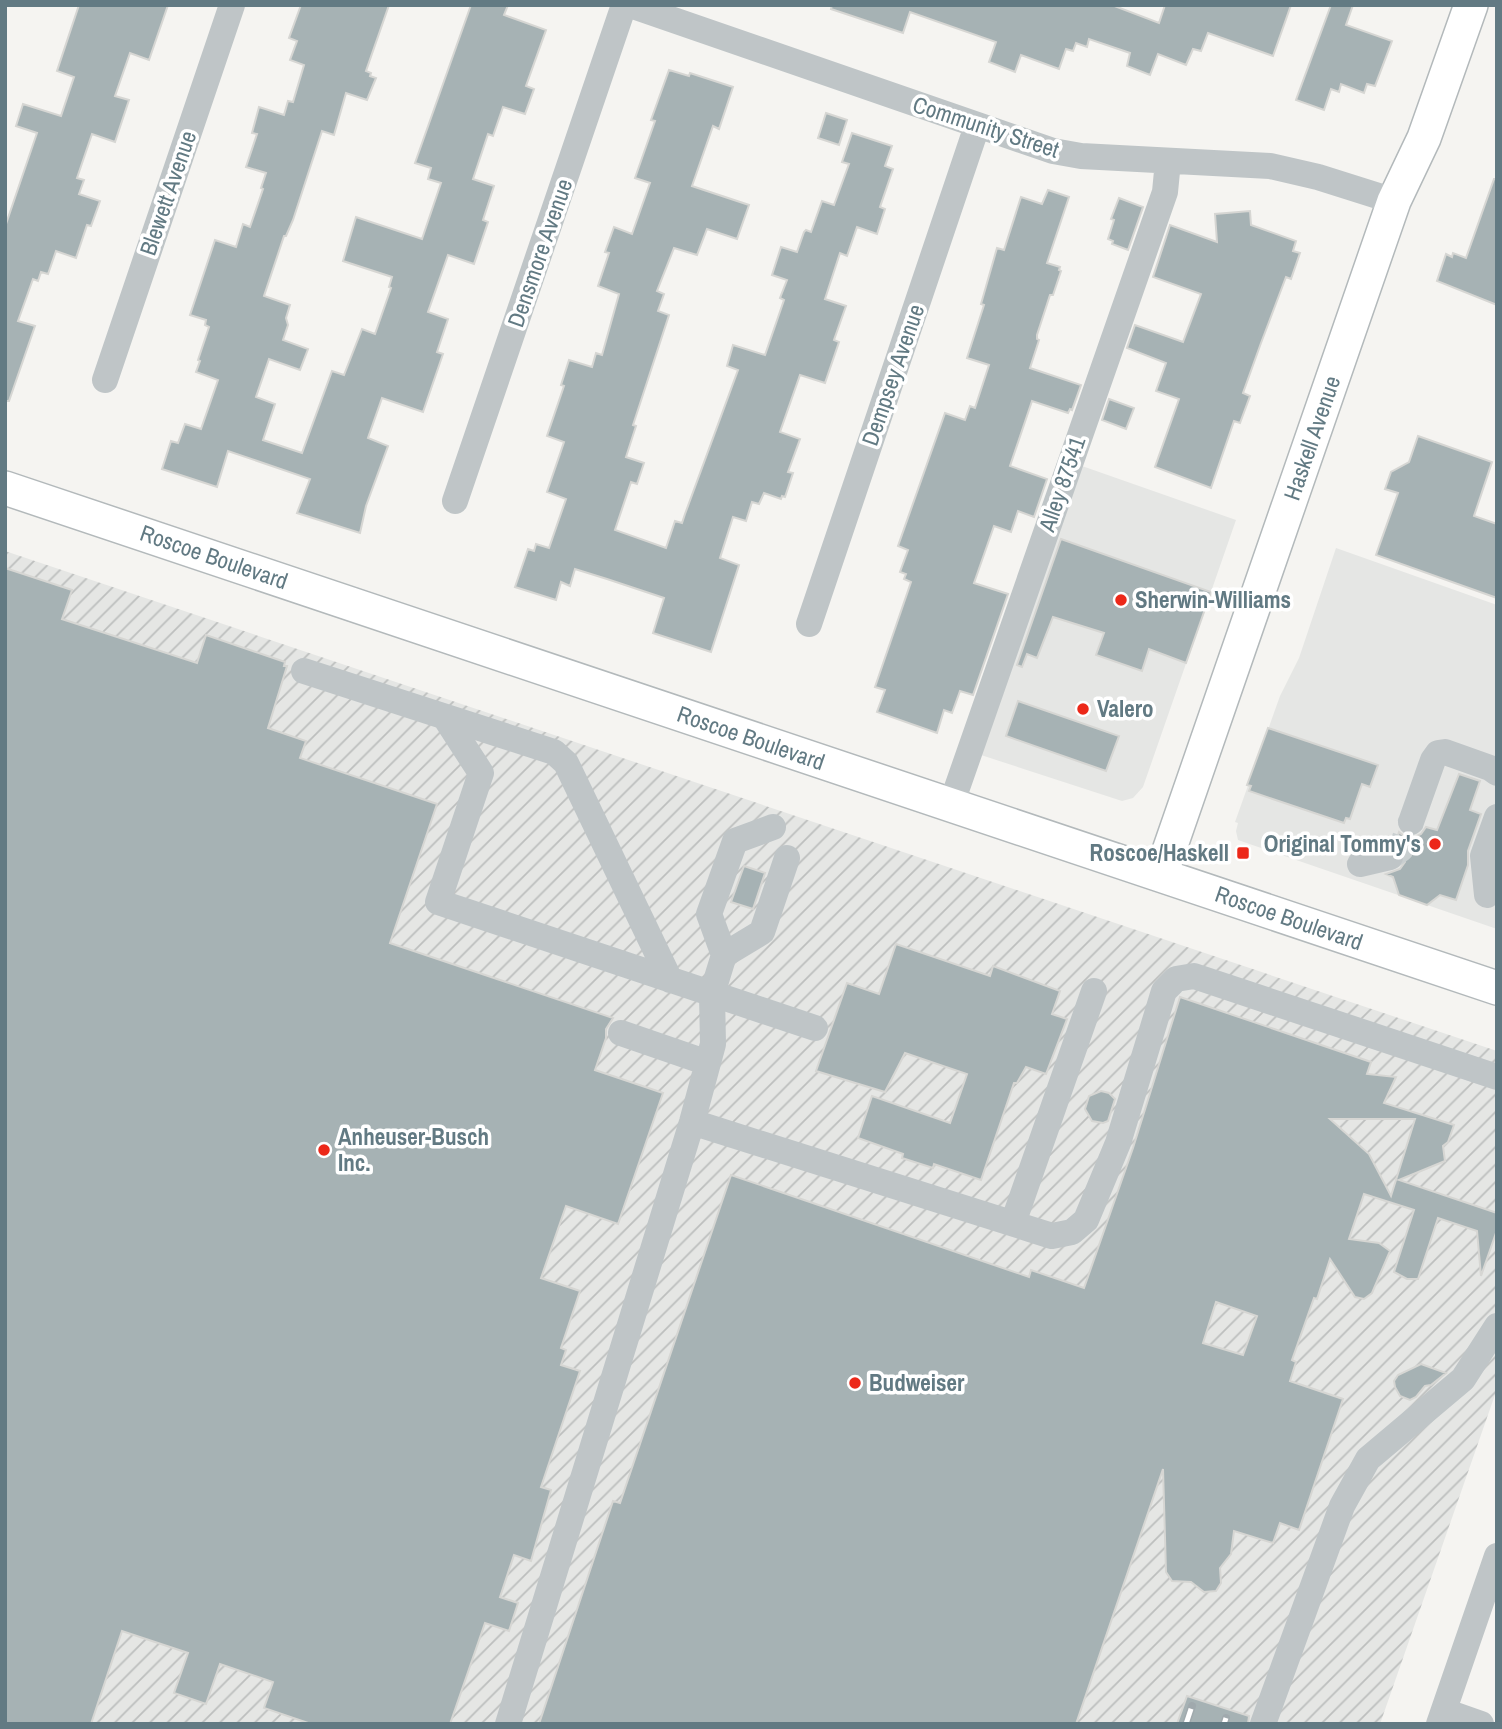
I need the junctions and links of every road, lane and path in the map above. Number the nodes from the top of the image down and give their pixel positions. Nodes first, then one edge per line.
1 (232, 5) edge
2 (624, 5) edge
3 (630, 5) edge
4 (1471, 5) edge
5 (977, 126) junction
6 (1168, 161) junction
7 (1394, 201) junction
8 (104, 380) dead end
9 (5, 488) edge
10 (455, 501) dead end
11 (809, 624) dead end
12 (304, 671) dead end
13 (446, 719) junction
14 (1497, 773) edge
15 (951, 806) junction
16 (1497, 817) edge
17 (1411, 821) tunnel mouth
18 (772, 827) dead end
19 (1391, 857) tunnel mouth
20 (787, 858) dead end
21 (1360, 864) dead end
22 (1161, 874) junction
23 (1487, 895) dead end
24 (724, 955) junction
25 (670, 980) junction
26 (1497, 988) edge
27 (1094, 991) dead end
28 (712, 994) junction
29 (815, 1028) dead end
30 (621, 1033) dead end
31 (708, 1063) junction
32 (1497, 1077) edge
33 (692, 1122) junction
34 (1013, 1223) junction
35 (1497, 1326) edge
36 (1494, 1571) edge
37 (1441, 1718) edge
38 (508, 1724) edge
39 (1263, 1724) edge
40 (1481, 1724) edge

1 - 8 street, Blewett Avenue
2 - 10 street, Densmore Avenue
3 - 5 street, Community Street
4 - 7 main road, Haskell Avenue
5 - 6 street, Community Street
5 - 11 street, Dempsey Avenue
6 - 7 street, Community Street
6 - 15 street, Alley 87541
7 - 22 main road, Haskell Avenue
9 - 15 main road, Roscoe Boulevard
12 - 13 street
13 - 25 street
13 - 25 street
14 - 17 street
15 - 22 main road, Roscoe Boulevard
16 - 23 street
18 - 24 street
19 - 21 street
20 - 24 street
22 - 26 main road, Roscoe Boulevard
24 - 28 street
25 - 28 street
27 - 34 street
28 - 29 street
28 - 31 street
30 - 31 street
31 - 33 street
32 - 34 street
33 - 34 street
33 - 38 street
35 - 39 street
36 - 37 street
37 - 40 street

